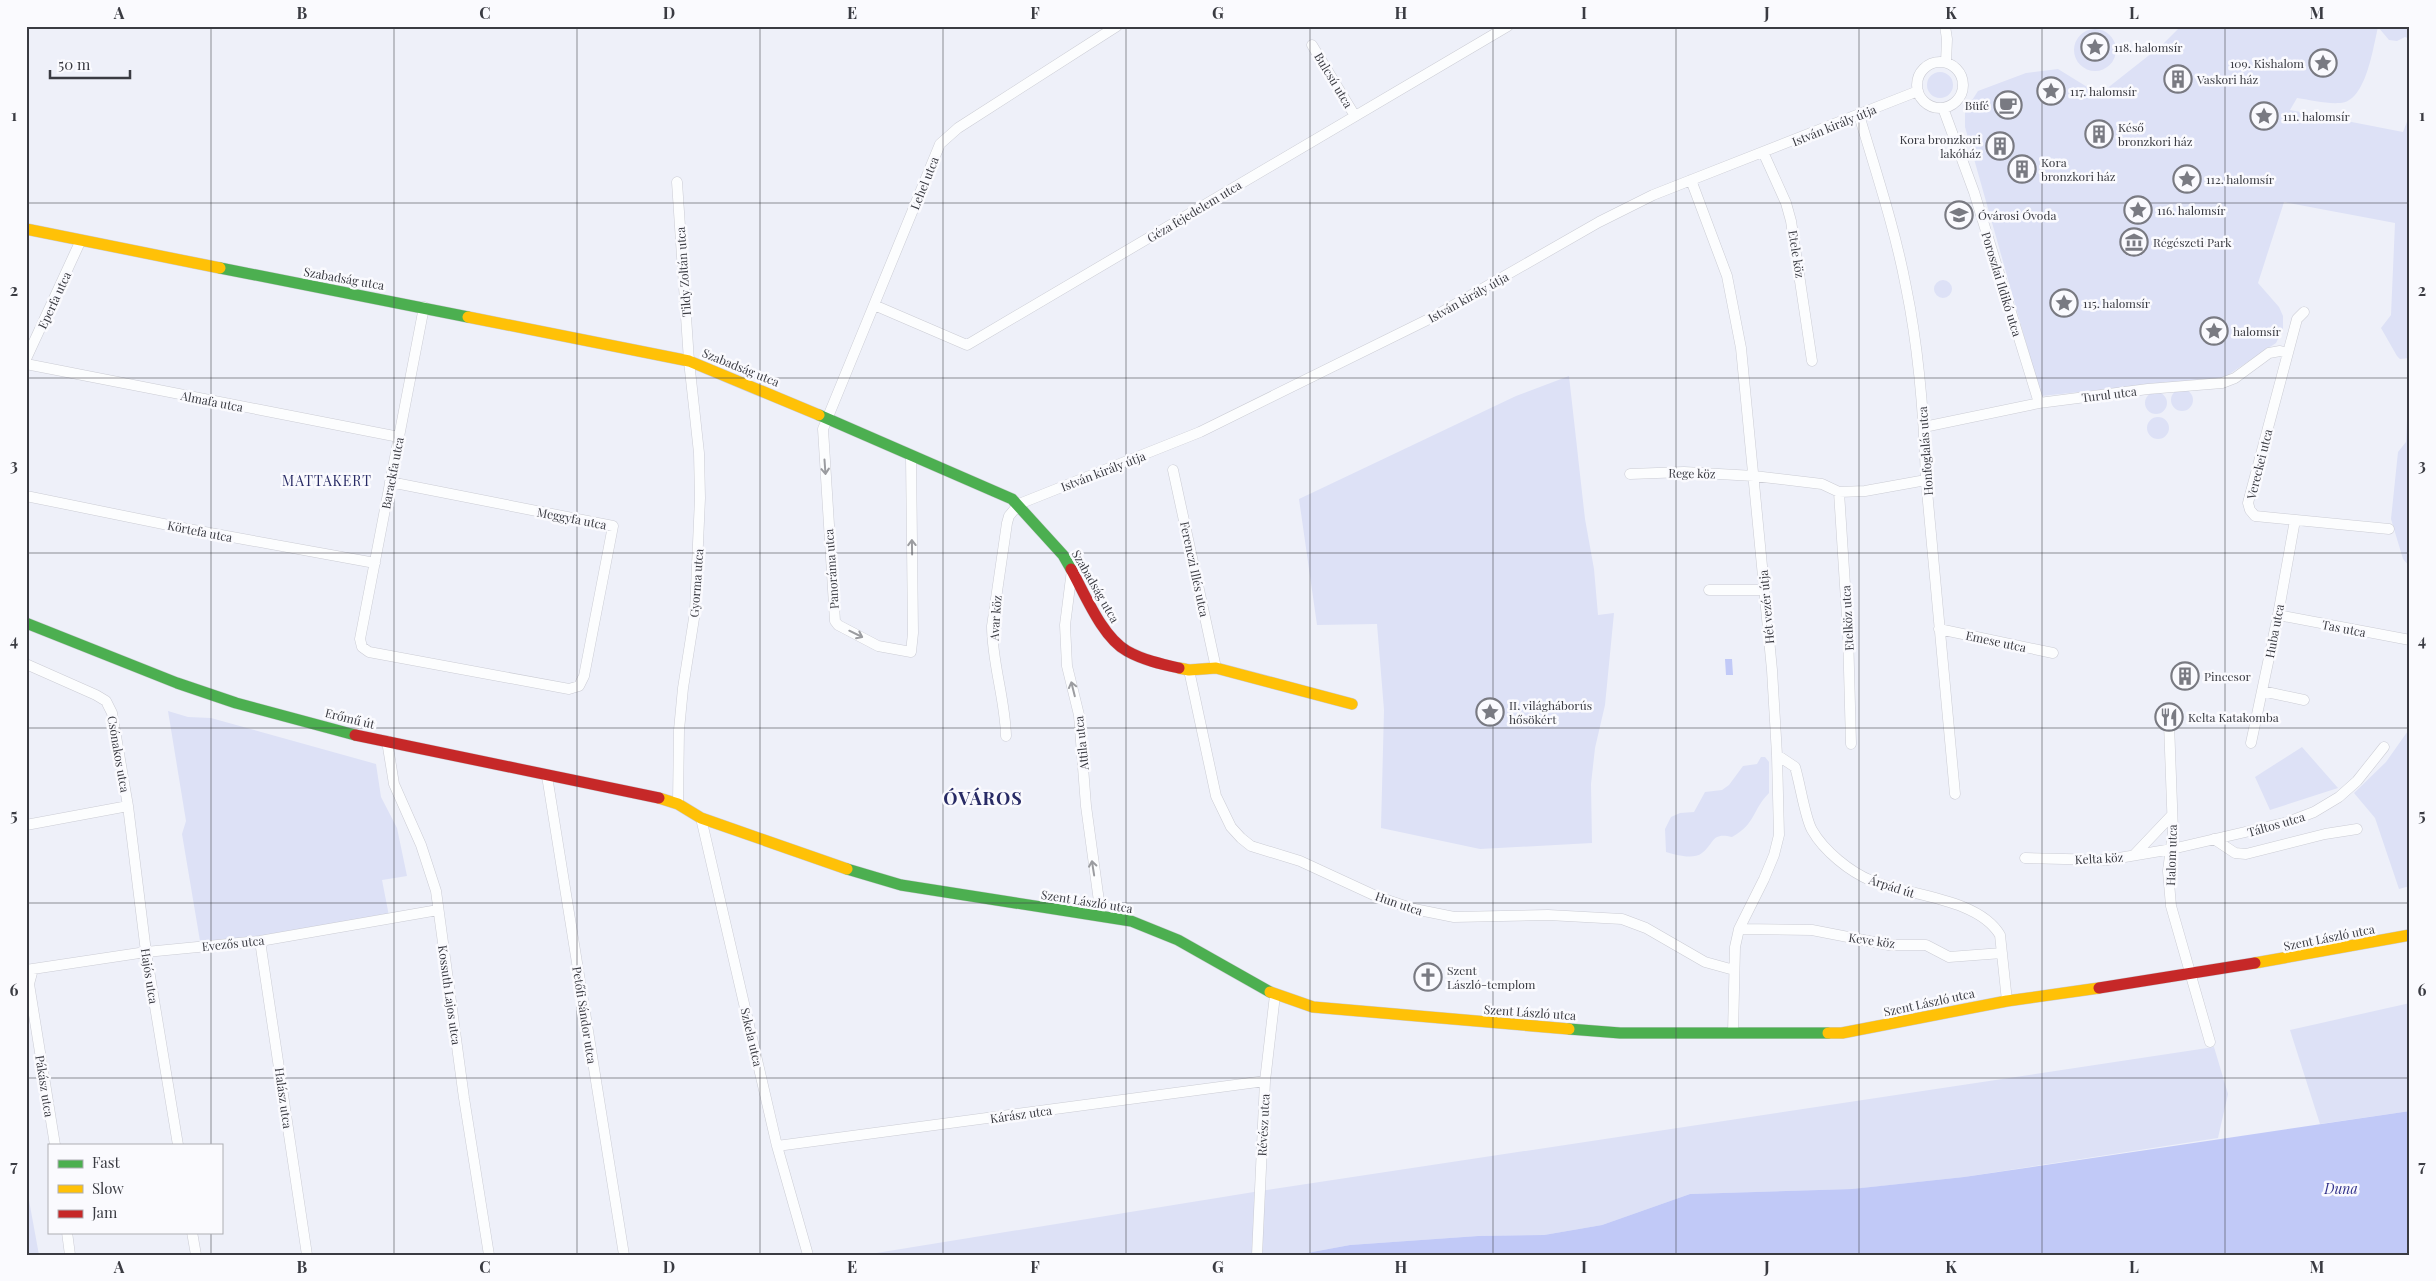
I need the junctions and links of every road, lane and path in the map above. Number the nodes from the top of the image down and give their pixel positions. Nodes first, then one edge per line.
1 (1117, 26) edge
2 (1508, 26) edge
3 (1945, 26) edge
4 (1312, 45) dead end
5 (1946, 62) junction
6 (1918, 91) junction
7 (1943, 108) junction
8 (1860, 115) junction
9 (1355, 116) junction
10 (1763, 152) junction
11 (1691, 180) junction
12 (677, 182) dead end
13 (26, 229) edge
14 (81, 240) junction
15 (874, 305) junction
16 (424, 307) junction
17 (2304, 312) dead end
18 (2287, 353) junction
19 (26, 359) edge
20 (689, 361) junction
21 (1812, 362) dead end
22 (26, 364) edge
23 (2039, 403) junction
24 (827, 419) junction
25 (1924, 427) junction
26 (399, 437) junction
27 (911, 456) junction
28 (1173, 470) dead end
29 (1630, 474) dead end
30 (1754, 476) junction
31 (1926, 480) junction
32 (390, 482) junction
33 (1839, 492) junction
34 (26, 496) edge
35 (1019, 504) junction
36 (2295, 520) junction
37 (2389, 529) dead end
38 (375, 563) junction
39 (1072, 570) junction
40 (1710, 590) dead end
41 (1764, 590) junction
42 (2278, 615) junction
43 (26, 623) edge
44 (1939, 629) junction
45 (360, 639) joint
46 (2410, 640) edge
47 (2053, 653) dead end
48 (26, 664) edge
49 (1216, 668) junction
50 (1189, 670) junction
51 (2262, 691) junction
52 (2304, 700) dead end
53 (1352, 704) dead end
54 (2169, 723) dead end
55 (1006, 736) dead end
56 (387, 741) junction
57 (2251, 743) dead end
58 (1851, 744) dead end
59 (2384, 747) dead end
60 (1777, 755) junction
61 (547, 776) junction
62 (1955, 794) dead end
63 (678, 804) junction
64 (128, 806) junction
65 (2172, 815) junction
66 (701, 818) junction
67 (26, 825) edge
68 (2357, 828) dead end
69 (2214, 839) junction
70 (2172, 849) junction
71 (2134, 855) junction
72 (2025, 858) dead end
73 (438, 910) junction
74 (1101, 916) junction
75 (1739, 929) junction
76 (2410, 935) edge
77 (260, 941) junction
78 (146, 952) junction
79 (2002, 953) junction
80 (30, 970) edge
81 (1734, 970) junction
82 (2190, 975) junction
83 (1275, 995) junction
84 (2007, 1001) junction
85 (1733, 1033) junction
86 (2210, 1042) dead end
87 (1265, 1081) junction
88 (55, 1144) edge
89 (178, 1144) edge
90 (777, 1146) junction
91 (67, 1234) edge
92 (192, 1234) edge
93 (70, 1255) edge
94 (196, 1255) edge
95 (307, 1255) edge
96 (490, 1255) edge
97 (624, 1255) edge
98 (808, 1255) edge
99 (1257, 1255) edge

1 - 15 street, Lehel utca
2 - 9 street, Géza fejedelem utca
3 - 5 street
4 - 9 street, Bulcsú utca
5 - 6 street
5 - 7 street
6 - 7 street
6 - 8 street, István király útja
7 - 23 street, Poroszlai Ildikó utca
8 - 10 street, István király útja
8 - 25 street, Honfoglalás utca
9 - 15 street, Géza fejedelem utca
10 - 11 street, István király útja
10 - 21 street, Etele köz
11 - 30 street, Hét vezér útja
11 - 35 street, István király útja
12 - 20 street, Tildy Zoltán utca
13 - 14 street, Szabadság utca
14 - 16 street, Szabadság utca
14 - 19 street, Eperfa utca
15 - 24 street, Lehel utca
16 - 20 street, Szabadság utca
16 - 26 street, Barackfa utca
17 - 18 street, Vereckei utca
18 - 23 street, Turul utca
18 - 36 street, Vereckei utca
20 - 24 street, Szabadság utca
20 - 63 street, Gyorma utca
22 - 26 street, Almafa utca
23 - 25 street, Turul utca
24 - 27 street, Szabadság utca
24 -> 27 street, Panoráma utca
25 - 31 street, Honfoglalás utca
26 - 32 street, Barackfa utca
27 - 35 street, Szabadság utca
28 - 49 street, Ferenczi Illés utca
29 - 30 street, Rege köz
30 - 33 street, Rege köz
30 - 41 street, Hét vezér útja
31 - 33 street
31 - 44 street, Honfoglalás utca
32 - 38 street, Barackfa utca
32 - 45 street, Meggyfa utca
33 - 58 street, Etelköz utca
34 - 38 street, Körtefa utca
35 - 39 street, Szabadság utca
35 - 55 street, Avar köz
36 - 37 street, Vereckei utca
36 - 42 street, Huba utca
38 - 45 street, Barackfa utca
39 - 50 street, Szabadság utca
74 -> 39 street, Attila utca
40 - 41 street
41 - 60 street, Hét vezér útja
42 - 46 street, Tas utca
42 - 51 street, Huba utca
43 - 56 street, Erőmű út
44 - 47 street, Emese utca
44 - 62 street, Honfoglalás utca
48 - 64 street, Csónakos utca
49 - 50 street, Szabadság utca
49 - 53 street, Szabadság utca
50 - 81 street, Hun utca
51 - 52 street
51 - 57 street, Huba utca
54 - 65 street, Halom utca
56 - 61 street, Erőmű út
56 - 73 street, Kossuth Lajos utca
59 - 69 street, Táltos utca
60 - 75 street, Hét vezér útja
60 - 79 street, Árpád út
61 - 63 street, Erőmű út
61 - 97 street, Petőfi Sándor utca
63 - 66 street, Szent László utca
64 - 67 street
64 - 78 street, Hajós utca
65 - 70 street, Halom utca
65 - 71 street
66 - 74 street, Szent László utca
66 - 90 street, Szkela utca
68 - 69 street
69 - 70 street, Táltos utca
70 - 71 street, Kelta köz
70 - 82 street, Halom utca
71 - 72 street, Kelta köz
73 - 77 street, Evezős utca
73 - 96 street, Kossuth Lajos utca
74 - 83 street, Szent László utca
75 - 79 street, Keve köz
75 - 81 street, Hét vezér útja
76 - 82 street, Szent László utca
77 - 78 street, Evezős utca
77 - 95 street, Halász utca
78 - 80 street, Evezős utca
78 - 89 street, Hajós utca
79 - 84 street, Árpád út
80 - 88 street, Pákász utca
81 - 85 street, Hét vezér útja
82 - 84 street, Szent László utca
82 - 86 street, Halom utca
83 - 85 street, Szent László utca
83 - 87 street, Révész utca
84 - 85 street, Szent László utca
87 - 90 street, Kárász utca
87 - 99 street, Révész utca
90 - 98 street, Szkela utca
91 - 93 street
92 - 94 street

